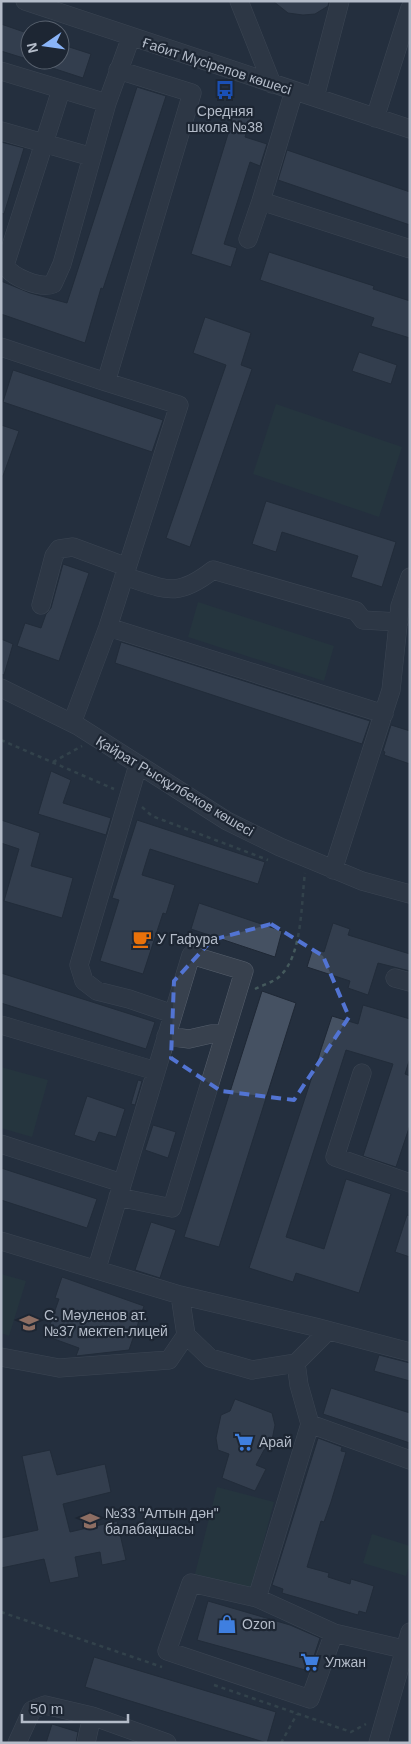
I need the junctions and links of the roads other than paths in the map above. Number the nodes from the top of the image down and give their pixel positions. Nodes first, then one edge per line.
1 (26, 1) edge
2 (239, 1) edge
3 (340, 1) edge
4 (410, 8) edge
5 (131, 37) junction
6 (118, 70) junction
7 (1, 71) edge
8 (272, 84) junction
9 (61, 90) junction
10 (294, 91) junction
11 (315, 97) junction
12 (107, 103) junction
13 (375, 118) junction
14 (410, 129) edge
15 (1, 131) edge
16 (43, 145) junction
17 (92, 158) junction
18 (262, 201) junction
19 (248, 239) dead end
20 (410, 249) edge
21 (1, 347) edge
22 (106, 382) junction
23 (125, 572) junction
24 (409, 582) edge
25 (41, 605) dead end
26 (399, 622) junction
27 (108, 627) junction
28 (1, 688) edge
29 (384, 714) junction
30 (72, 723) junction
31 (138, 765) junction
32 (333, 870) junction
33 (410, 894) edge
34 (173, 1014) junction
35 (1, 1025) edge
36 (225, 1034) junction
37 (166, 1036) junction
38 (156, 1071) junction
39 (362, 1073) dead end
40 (1, 1144) edge
41 (410, 1183) edge
42 (120, 1190) junction
43 (1, 1241) edge
44 (97, 1268) junction
45 (180, 1295) junction
46 (327, 1332) junction
47 (186, 1335) junction
48 (410, 1352) edge
49 (1, 1357) edge
50 (296, 1363) junction
51 (310, 1424) junction
52 (410, 1460) edge
53 (257, 1598) junction
54 (410, 1632) edge
55 (334, 1633) junction
56 (403, 1649) junction
57 (92, 1716) junction
58 (17, 1743) edge
59 (86, 1743) edge
60 (168, 1743) edge
61 (378, 1743) edge

1 - 5 street, Ғабит Мүсірепов көшесі
2 - 8 street
3 - 11 street
4 - 13 street
5 - 6 street
5 - 8 street, Ғабит Мүсірепов көшесі
6 - 12 street
6 - 22 street
7 - 9 street
8 - 10 street, Ғабит Мүсірепов көшесі
9 - 12 street
9 - 16 street
10 - 11 street, Ғабит Мүсірепов көшесі
10 - 18 street
11 - 13 street, Ғабит Мүсірепов көшесі
12 - 17 street
13 - 14 street, Ғабит Мүсірепов көшесі
15 - 16 street
16 - 17 street
16 - 17 street
18 - 19 street
18 - 20 street
21 - 22 street
22 - 23 street
23 - 25 street
23 - 26 street
23 - 27 street
24 - 26 street
26 - 29 street
27 - 29 street
27 - 30 street
28 - 30 street, Қайрат Рысқұлбеков көшесі
29 - 32 street
30 - 31 street, Қайрат Рысқұлбеков көшесі
31 - 32 street, Қайрат Рысқұлбеков көшесі
31 - 34 street
32 - 33 street, Қайрат Рысқұлбеков көшесі
34 - 36 street
34 - 37 street
35 - 38 street
36 - 37 street
36 - 42 street
37 - 38 street
38 - 42 street
39 - 41 street
40 - 42 street
42 - 44 street
43 - 44 street
44 - 45 street
45 - 46 street
45 - 47 street
46 - 48 street
46 - 50 street
47 - 49 street
47 - 50 street
50 - 51 street
51 - 52 street
51 - 53 street
53 - 55 street
53 - 55 street
54 - 56 street
55 - 56 street
56 - 61 street
57 - 58 street
57 - 59 street
57 - 60 street

